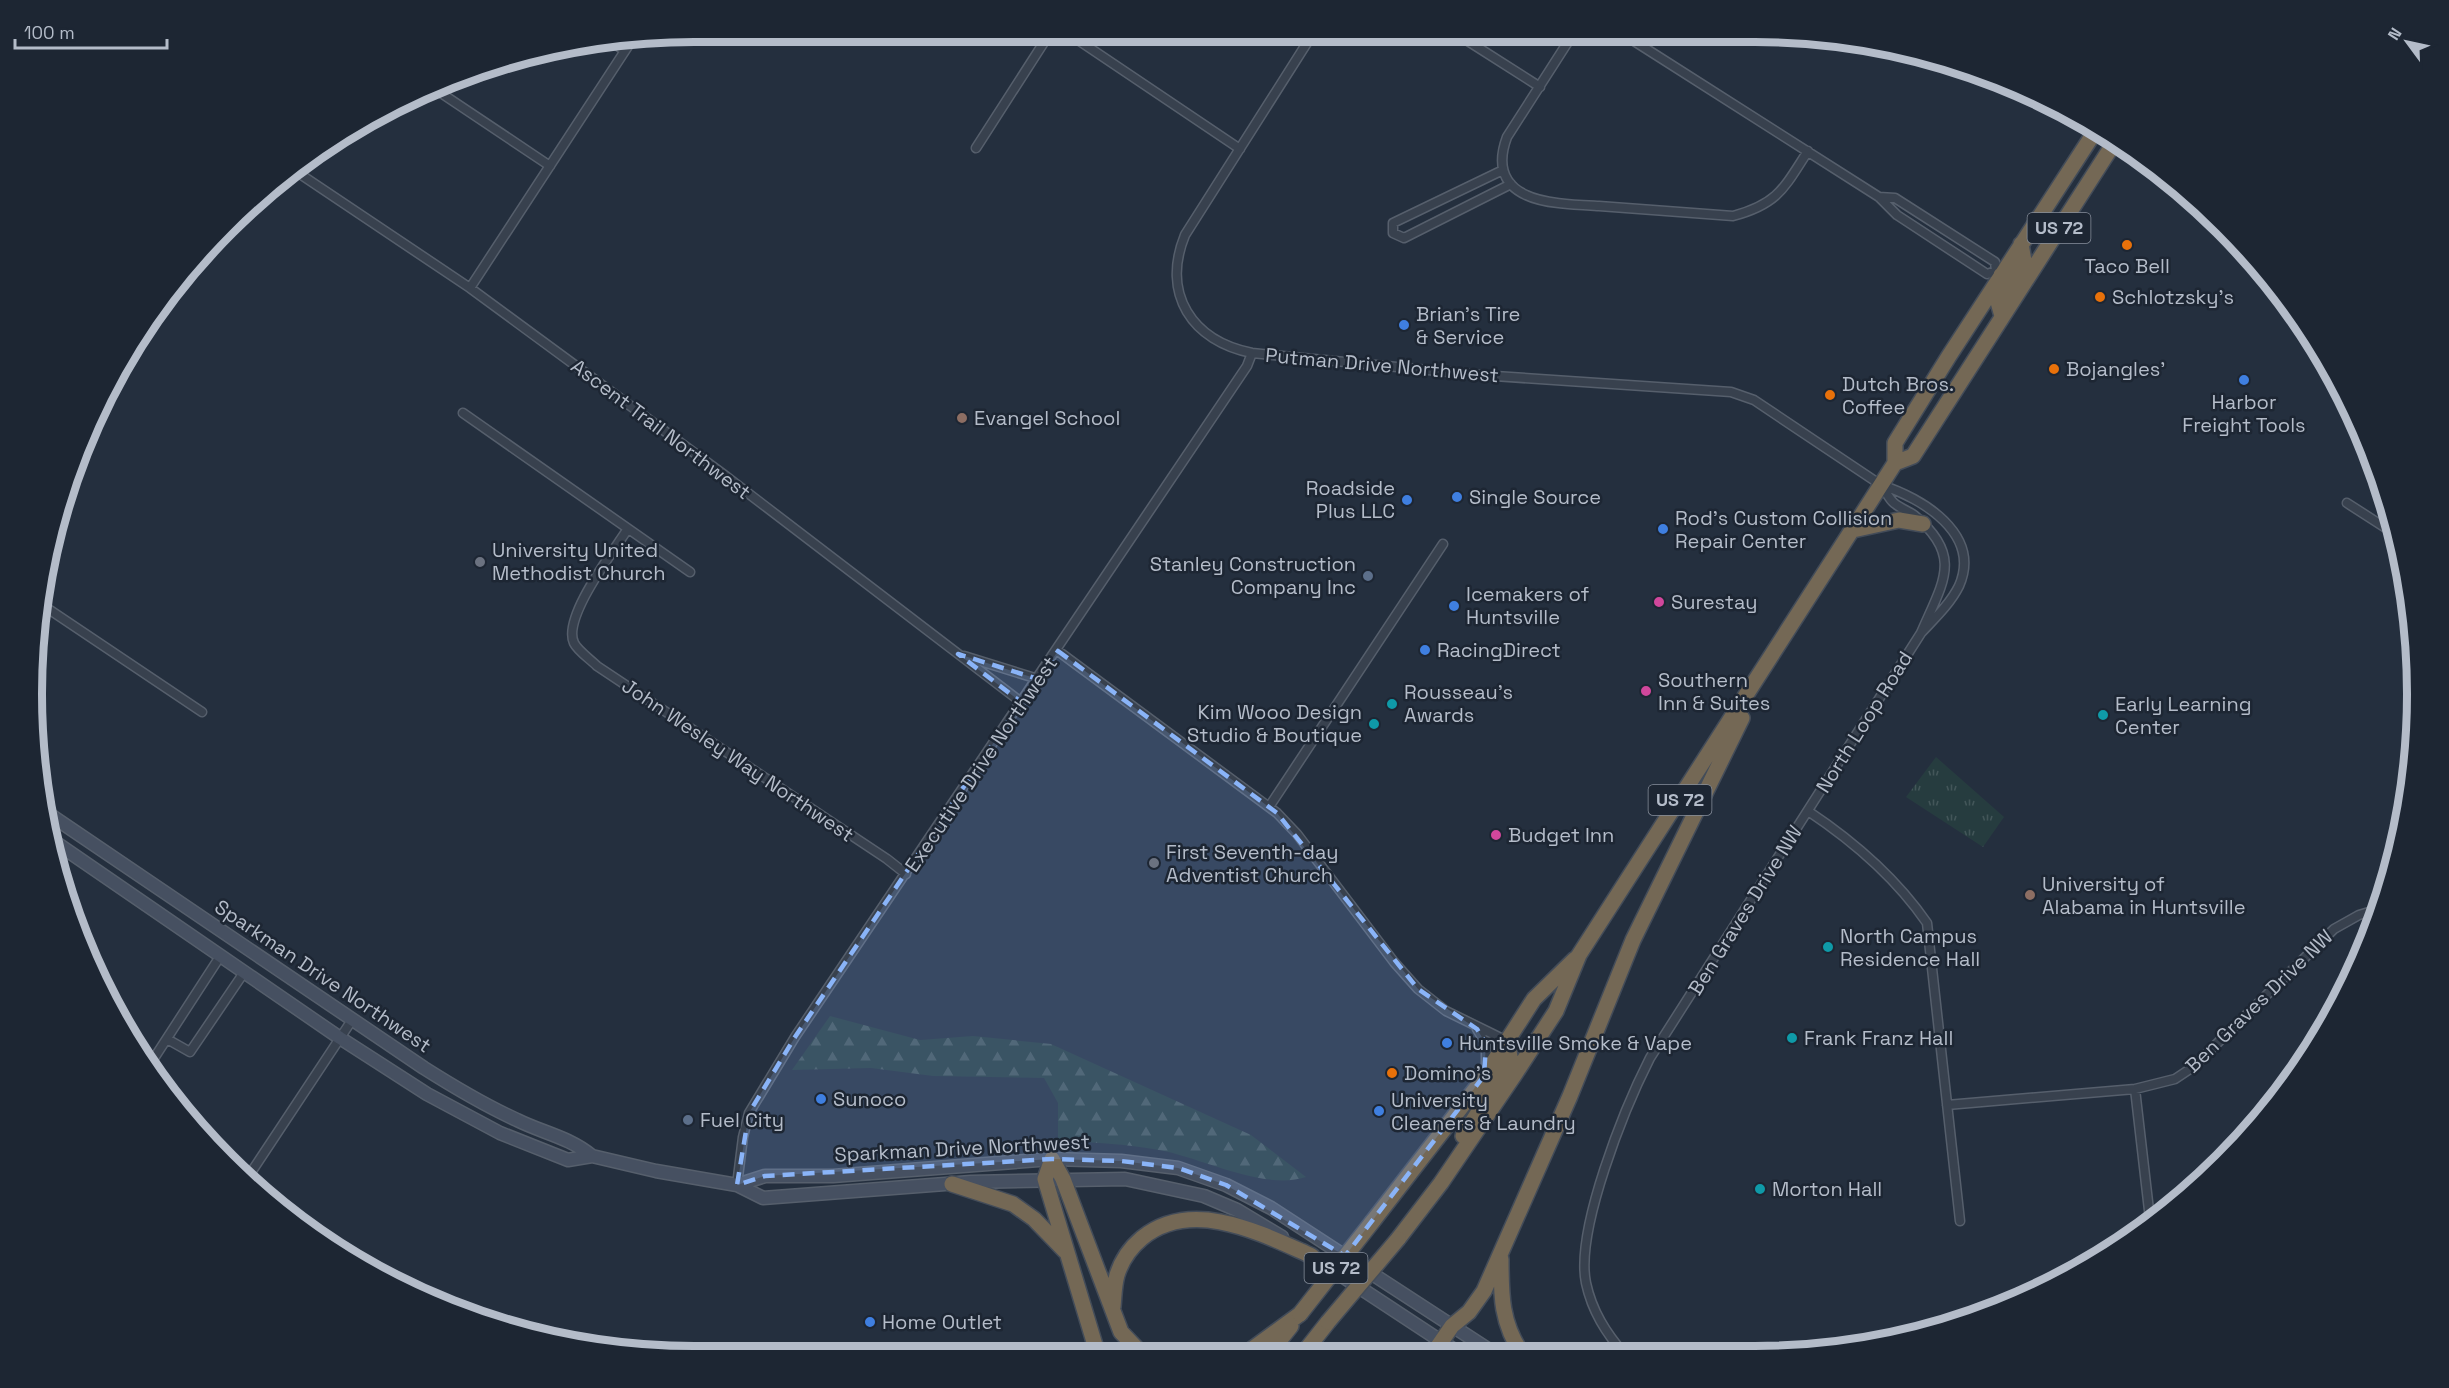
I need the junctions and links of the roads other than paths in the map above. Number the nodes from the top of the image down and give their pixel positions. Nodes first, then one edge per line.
1 (1044, 42) edge
2 (1080, 42) edge
3 (1308, 42) edge
4 (1469, 42) edge
5 (1568, 42) edge
6 (1636, 42) edge
7 (628, 46) edge
8 (619, 47) edge
9 (625, 51) junction
10 (1540, 87) junction
11 (441, 93) edge
12 (2092, 136) edge
13 (976, 148) dead end
14 (2111, 148) edge
15 (1240, 149) junction
16 (1808, 151) junction
17 (550, 166) junction
18 (1503, 170) junction
19 (301, 174) edge
20 (1511, 184) junction
21 (1878, 197) junction
22 (2021, 244) junction
23 (1999, 273) junction
24 (2023, 284) junction
25 (470, 288) junction
26 (2002, 316) junction
27 (1252, 353) junction
28 (463, 413) dead end
29 (1895, 463) junction
30 (1881, 484) junction
31 (2346, 503) dead end
32 (1923, 524) junction
33 (2386, 528) edge
34 (627, 530) junction
35 (1852, 530) junction
36 (1443, 544) dead end
37 (690, 572) dead end
38 (48, 609) edge
39 (1787, 633) junction
40 (1921, 633) junction
41 (1058, 651) junction
42 (958, 654) junction
43 (1038, 679) junction
44 (1021, 702) junction
45 (202, 712) dead end
46 (1269, 807) junction
47 (1808, 811) junction
48 (54, 818) edge
49 (60, 846) edge
50 (906, 874) junction
51 (2369, 912) edge
52 (220, 955) junction
53 (1579, 955) junction
54 (244, 971) junction
55 (352, 1020) junction
56 (1478, 1029) junction
57 (340, 1038) junction
58 (167, 1039) junction
59 (1507, 1041) junction
60 (154, 1059) edge
61 (1484, 1076) junction
62 (2135, 1089) junction
63 (1947, 1105) junction
64 (592, 1156) junction
65 (1052, 1160) junction
66 (1451, 1170) junction
67 (251, 1172) edge
68 (1045, 1179) junction
69 (1063, 1179) junction
70 (952, 1184) junction
71 (737, 1185) junction
72 (2149, 1213) edge
73 (1960, 1221) dead end
74 (1065, 1252) junction
75 (1501, 1253) junction
76 (1312, 1256) junction
77 (1113, 1307) junction
78 (1300, 1314) junction
79 (1452, 1326) junction
80 (1441, 1342) junction
81 (1095, 1346) edge
82 (1134, 1346) edge
83 (1256, 1346) edge
84 (1275, 1346) edge
85 (1309, 1346) edge
86 (1438, 1346) edge
87 (1447, 1346) edge
88 (1483, 1346) edge
89 (1517, 1346) edge
90 (1618, 1346) edge

1 - 13 street
2 - 15 street
3 - 15 street, Putman Drive Northwest
4 - 10 street
5 - 10 street
6 - 16 street
7 - 9 street
8 - 9 street
9 - 17 street
10 - 18 street
11 - 17 street
12 - 22 highway, US 72
14 - 24 highway, US 72
15 - 27 street, Putman Drive Northwest
16 - 20 street
16 - 21 street
17 - 25 street
18 - 20 street
18 - 20 street
19 - 25 street, Ascent Trail Northwest
21 - 23 street
21 - 23 street
22 - 23 highway, US 72
22 - 24 highway
23 - 26 highway
23 - 29 highway, US 72
24 - 26 highway, US 72
25 - 42 street, Ascent Trail Northwest
26 - 29 highway, US 72
27 - 30 street, Putman Drive Northwest
27 - 41 street, Executive Drive Northwest
28 - 34 street
29 - 30 highway, US 72
30 - 32 street, North Loop Road
30 - 35 highway, US 72
30 - 40 street, North Loop Road
31 - 33 street
32 - 35 highway
32 - 40 street, North Loop Road
34 - 37 street
34 - 50 street, John Wesley Way Northwest
35 - 39 highway, US 72
36 - 46 street
38 - 45 street
39 - 53 highway, US 72
39 - 75 highway
40 - 47 street, North Loop Road
41 - 43 street, Executive Drive Northwest
41 - 46 street
42 - 43 street
42 - 44 street, Ascent Trail Northwest
43 - 44 street, Executive Drive Northwest
44 - 50 street, Executive Drive Northwest
46 - 56 street
47 - 63 street, Ben Graves Drive NW
47 - 90 street, Ben Graves Drive NW
48 - 55 main road, Sparkman Drive Northwest
49 - 52 main road, Sparkman Drive Northwest
50 - 71 street, Executive Drive Northwest
51 - 62 street, Ben Graves Drive NW
52 - 54 main road, Sparkman Drive Northwest
52 - 58 street
53 - 59 highway, US 72
53 - 66 highway, US 72
54 - 57 main road, Sparkman Drive Northwest
54 - 58 street
55 - 57 street
55 - 64 main road, Sparkman Drive Northwest
56 - 59 street
56 - 61 street
57 - 64 main road, Sparkman Drive Northwest
57 - 67 street
58 - 60 street
59 - 61 highway, US 72
59 - 66 highway, US 72
61 - 78 highway, US 72, bridge
62 - 63 street, Ben Graves Drive NW
62 - 72 street
63 - 73 street
64 - 71 main road, Sparkman Drive Northwest
65 - 68 highway
65 - 69 highway
65 - 71 main road, Sparkman Drive Northwest
65 - 79 main road, Sparkman Drive Northwest
66 - 85 highway, US 72, bridge
68 - 69 main road, Sparkman Drive Northwest
68 - 70 main road, Sparkman Drive Northwest
68 - 74 highway
69 - 76 main road, Sparkman Drive Northwest
69 - 77 highway
70 - 71 main road, Sparkman Drive Northwest
70 - 74 highway
74 - 81 highway
75 - 79 highway
75 - 89 highway
76 - 77 highway
76 - 80 main road, Sparkman Drive Northwest
77 - 82 highway
78 - 83 highway
78 - 84 highway, US 72
79 - 80 highway
79 - 88 main road, Sparkman Drive Northwest
80 - 86 highway
80 - 87 main road, Sparkman Drive Northwest

